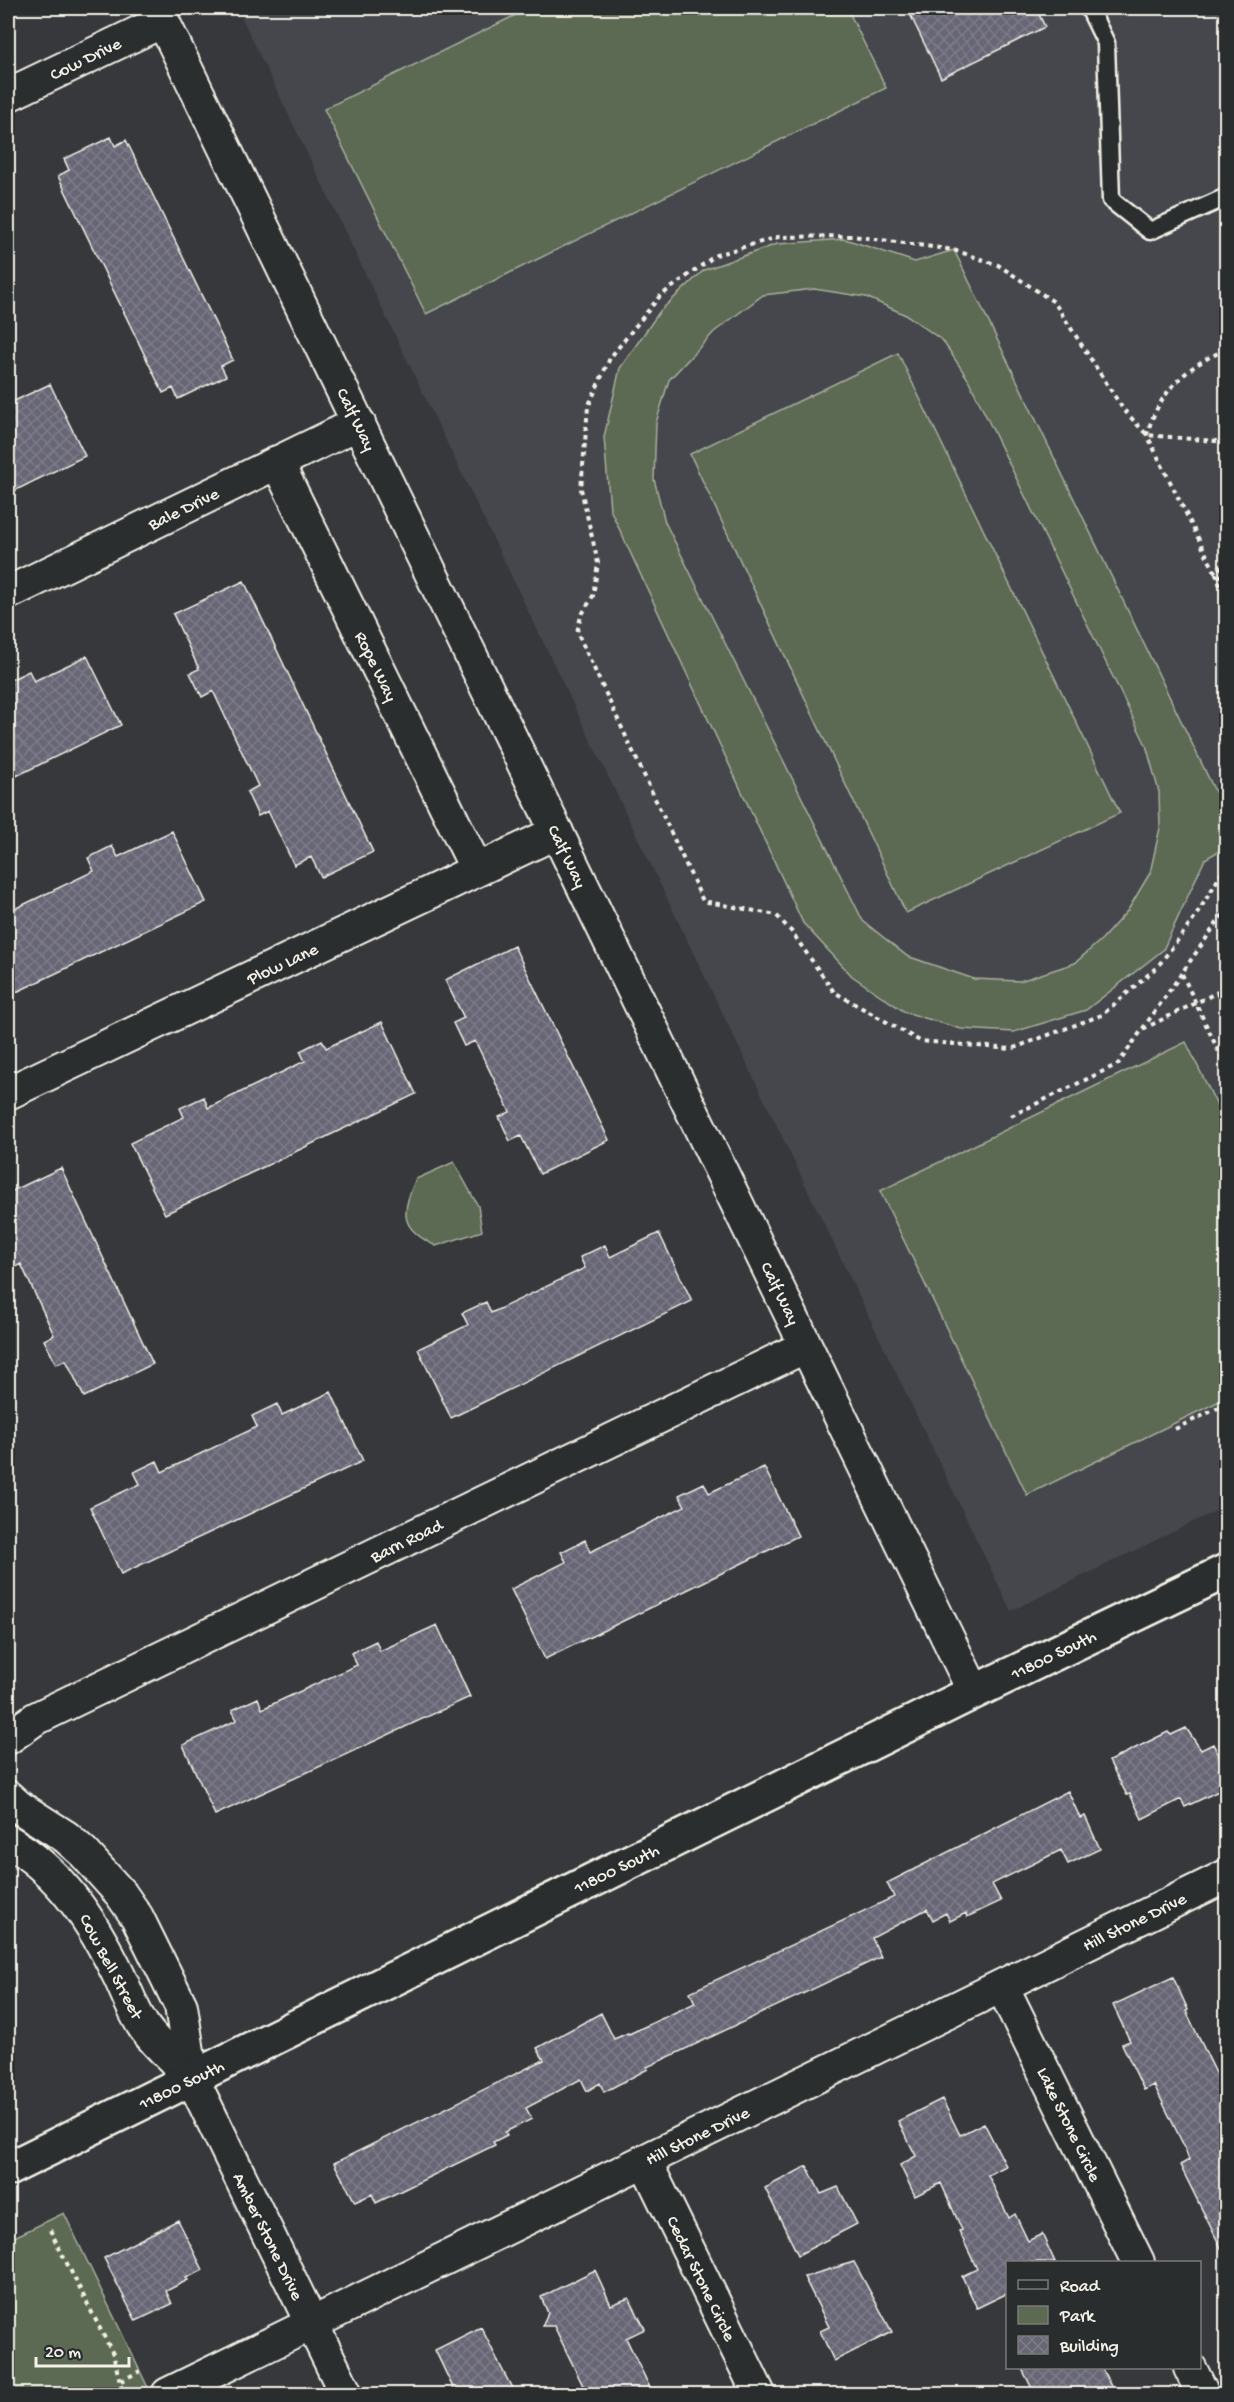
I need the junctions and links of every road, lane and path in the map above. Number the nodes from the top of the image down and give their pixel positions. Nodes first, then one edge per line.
1 (1089, 8) edge
2 (163, 21) joint
3 (8, 95) edge
4 (1227, 197) edge
5 (1227, 350) edge
6 (358, 423) junction
7 (1147, 435) junction
8 (1227, 442) edge
9 (277, 462) junction
10 (1227, 558) edge
11 (1216, 574) junction
12 (1227, 578) edge
13 (8, 593) edge
14 (1227, 603) edge
15 (556, 832) junction
16 (1227, 866) edge
17 (477, 870) junction
18 (1227, 910) edge
19 (1182, 974) junction
20 (1227, 988) edge
21 (1217, 993) junction
22 (1196, 1003) junction
23 (1227, 1013) edge
24 (1142, 1029) junction
25 (1227, 1067) edge
26 (8, 1093) edge
27 (1011, 1116) dead end
28 (806, 1346) junction
29 (1227, 1404) edge
30 (1175, 1429) dead end
31 (1227, 1571) edge
32 (974, 1692) junction
33 (8, 1738) edge
34 (8, 1797) edge
35 (8, 1841) edge
36 (1227, 1876) edge
37 (1002, 1986) junction
38 (192, 2078) junction
39 (645, 2161) junction
40 (8, 2169) edge
41 (50, 2230) dead end
42 (1138, 2261) edge
43 (312, 2324) junction
44 (1191, 2369) edge
45 (140, 2371) dead end
46 (121, 2381) junction
47 (123, 2394) edge
48 (168, 2394) edge
49 (346, 2394) edge
50 (759, 2394) edge
51 (1203, 2394) edge

1 - 4 lane
2 - 3 street, Cow Drive
2 - 6 street, Calf Way
5 - 7 path
6 - 9 street, Bale Drive
6 - 15 street, Calf Way
7 - 8 path
7 - 11 path
7 - 16 path
9 - 13 street, Bale Drive
9 - 17 street, Rope Way
10 - 11 path
11 - 12 path
11 - 14 path
15 - 17 street, Plow Lane
15 - 28 street, Calf Way
17 - 26 street, Plow Lane
18 - 19 path
19 - 22 path
19 - 24 path
20 - 21 path
21 - 22 path
21 - 23 path
22 - 24 path
22 - 25 path
24 - 27 path
28 - 32 street, Calf Way
28 - 33 street, Barn Road
29 - 30 path
31 - 32 main road, 11800 South
32 - 38 main road, 11800 South
34 - 38 street
35 - 38 street, Cow Bell Street
36 - 37 street, Hill Stone Drive
37 - 39 street, Hill Stone Drive
37 - 42 street, Lake Stone Circle
38 - 40 main road, 11800 South
38 - 43 street, Amber Stone Drive
39 - 43 street, Hill Stone Drive
39 - 50 street, Cedar Stone Circle
41 - 46 path
43 - 48 street, Hill Stone Drive
43 - 49 street, Amber Stone Drive
44 - 51 street
45 - 46 path
46 - 47 path

